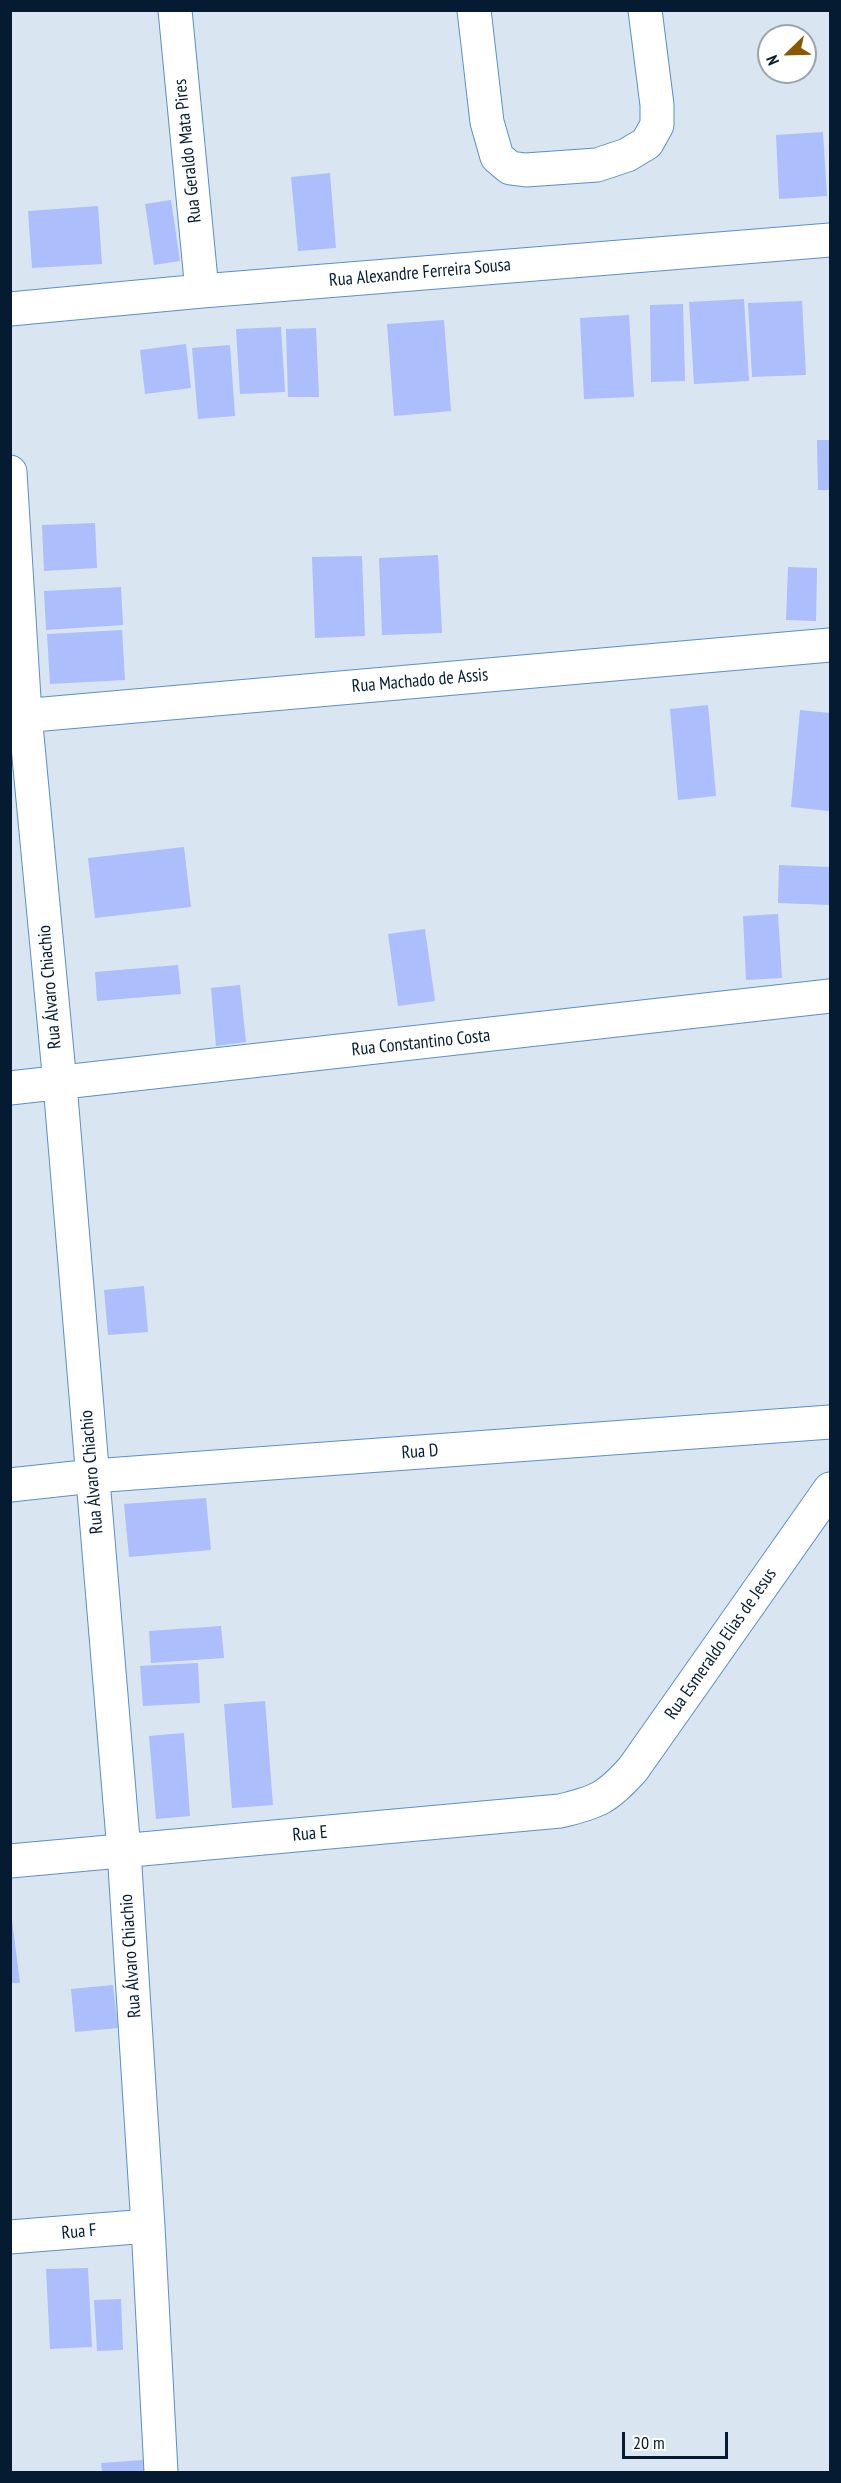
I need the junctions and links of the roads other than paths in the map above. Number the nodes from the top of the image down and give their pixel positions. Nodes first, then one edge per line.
1 (175, 10) edge
2 (474, 10) edge
3 (645, 10) edge
4 (831, 240) edge
5 (202, 291) junction
6 (10, 309) edge
7 (10, 472) edge
8 (831, 645) edge
9 (18, 716) edge
10 (831, 996) edge
11 (60, 1084) junction
12 (10, 1088) edge
13 (831, 1422) edge
14 (93, 1476) junction
15 (10, 1485) edge
16 (831, 1489) edge
17 (608, 1796) joint
18 (124, 1851) junction
19 (10, 1861) edge
20 (148, 2226) junction
21 (10, 2237) edge
22 (161, 2472) edge

1 - 5 street, Rua Geraldo Mata Pires
2 - 3 street
4 - 5 street, Rua Alexandre Ferreira Sousa
5 - 6 street, Rua Alexandre Ferreira Sousa
7 - 9 street, Rua Álvaro Chiachio
8 - 9 street, Rua Machado de Assis
9 - 11 street, Rua Álvaro Chiachio
10 - 11 street, Rua Constantino Costa
11 - 12 street, Rua Constantino Costa
11 - 14 street, Rua Álvaro Chiachio
13 - 14 street, Rua D
14 - 15 street, Rua D
14 - 18 street, Rua Álvaro Chiachio
16 - 17 street, Rua Esmeraldo Elias de Jesus
17 - 18 street, Rua E
18 - 19 street, Rua E
18 - 20 street, Rua Álvaro Chiachio
20 - 21 street, Rua F
20 - 22 street, Rua Álvaro Chiachio

